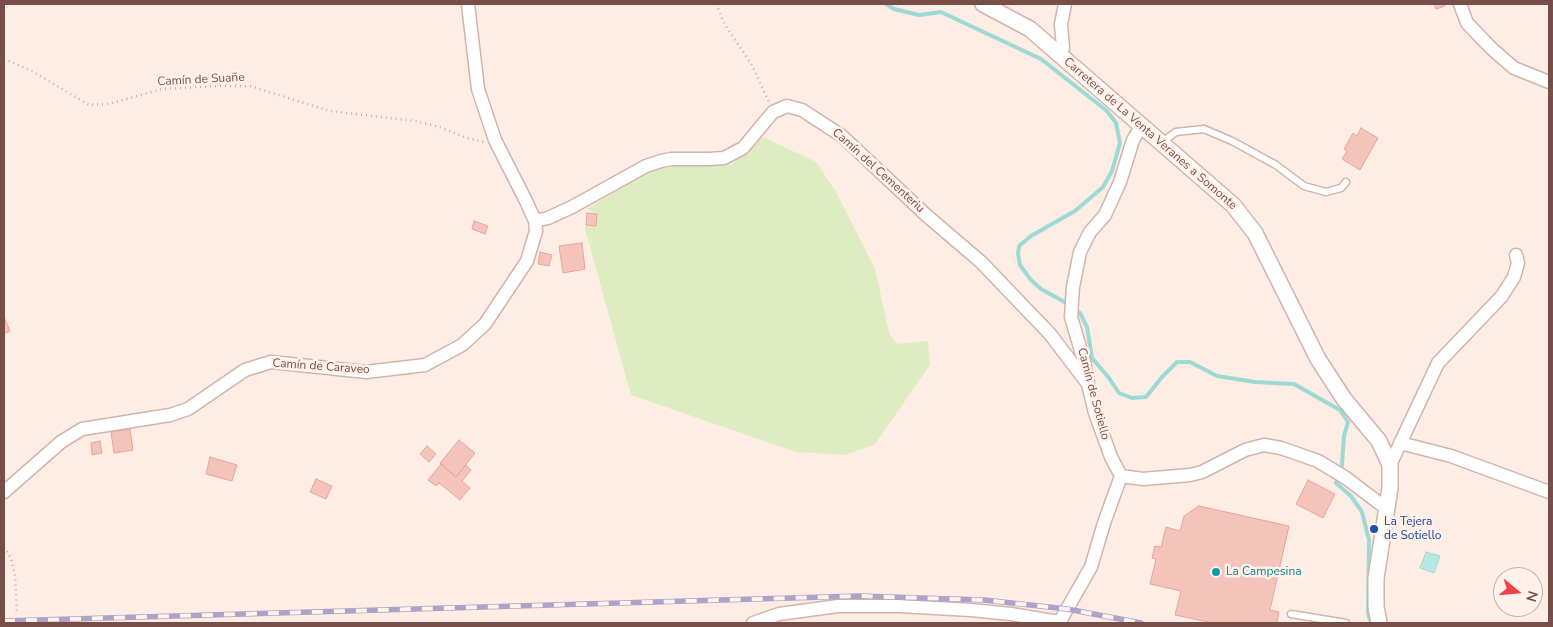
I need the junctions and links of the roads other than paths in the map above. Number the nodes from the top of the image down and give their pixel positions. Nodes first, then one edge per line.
1 (468, 4) edge
2 (983, 4) edge
3 (1065, 4) edge
4 (1460, 4) edge
5 (1059, 55) junction
6 (1549, 82) edge
7 (1142, 125) junction
8 (1161, 142) junction
9 (1346, 182) dead end
10 (535, 221) junction
11 (1516, 255) dead end
12 (1088, 384) junction
13 (1400, 443) junction
14 (1390, 464) junction
15 (1121, 476) junction
16 (4, 492) edge
17 (1549, 492) edge
18 (1387, 509) junction
19 (1291, 614) dead end
20 (753, 623) edge
21 (1059, 623) edge
22 (1346, 623) edge
23 (1373, 623) edge
24 (1379, 623) edge

1 - 10 street
2 - 5 street, Carretera de La Venta Veranes a Somonte
3 - 5 street
4 - 6 street
5 - 7 street, Carretera de La Venta Veranes a Somonte
7 - 8 street, Carretera de La Venta Veranes a Somonte
7 - 12 street, Camín de Sotiello
8 - 9 lane
8 - 14 street, Carretera de La Venta Veranes a Somonte
10 - 12 street, Camín del Cementeriu
10 - 16 street, Camín de Caraveo
11 - 13 street
12 - 15 street, Camín de Sotiello
13 - 14 street
13 - 17 street
14 - 18 street, Carretera de La Venta Veranes a Somonte
15 - 18 street
15 - 21 street
18 - 24 street, Carretera de La Venta Veranes a Somonte
19 - 22 lane
20 - 21 street
23 - 24 lane

